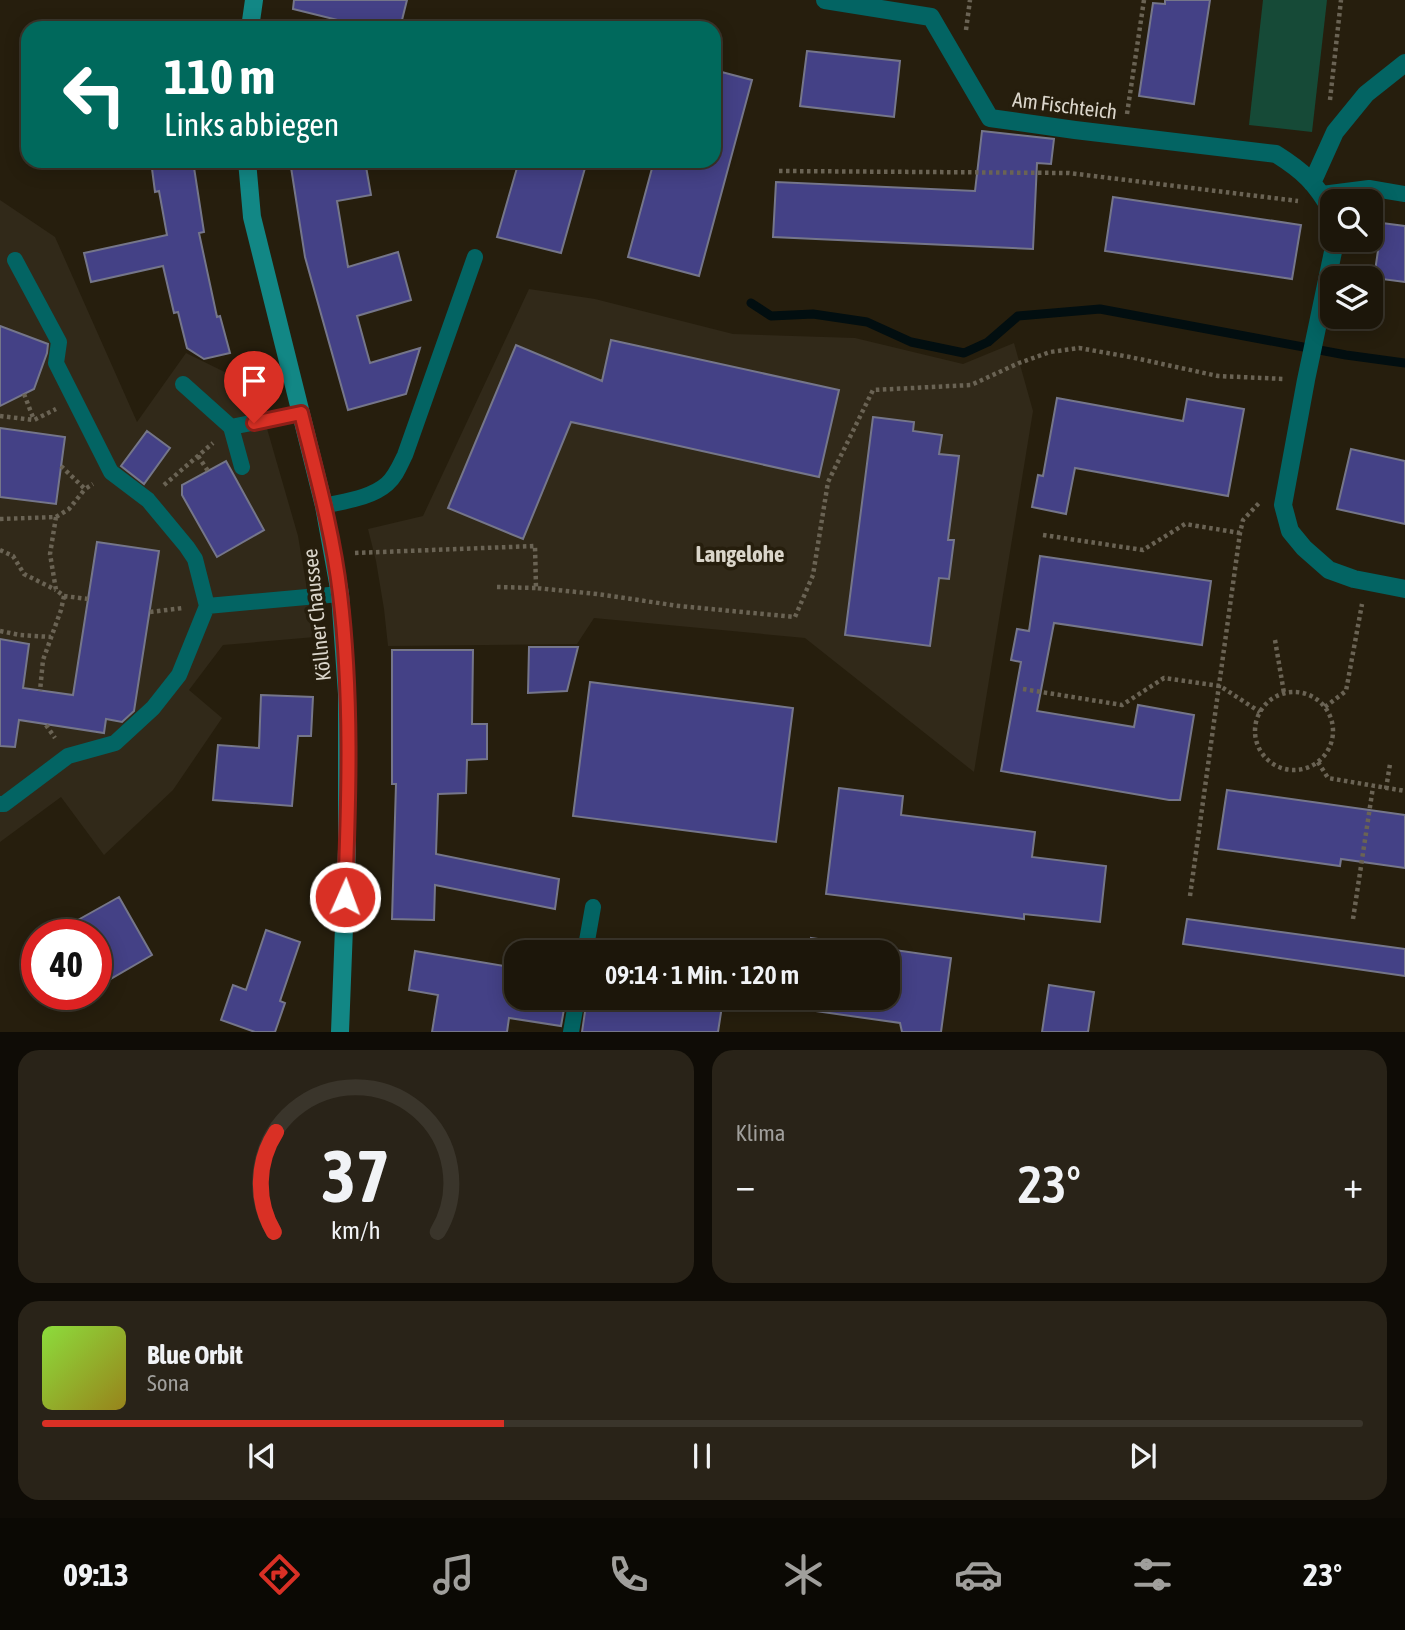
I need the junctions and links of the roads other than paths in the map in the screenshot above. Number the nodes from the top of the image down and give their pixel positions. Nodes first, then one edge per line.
1 (254, 0) edge
2 (825, 0) edge
3 (251, 21) edge
4 (1405, 62) edge
5 (248, 168) edge
6 (1317, 189) junction
7 (1320, 194) edge
8 (1405, 194) edge
9 (1333, 252) edge
10 (475, 257) dead end
11 (15, 260) dead end
12 (183, 384) dead end
13 (301, 413) junction
14 (231, 427) junction
15 (242, 467) dead end
16 (324, 506) junction
17 (1405, 589) edge
18 (340, 594) junction
19 (207, 606) junction
20 (0, 804) edge
21 (593, 907) dead end
22 (587, 940) edge
23 (574, 1010) edge
24 (340, 1031) edge
25 (570, 1031) edge

1 - 3 street
2 - 6 street, Am Fischteich
4 - 6 street
5 - 13 street, Köllner Chaussee
6 - 7 street, Am Fischteich
6 - 8 lane
9 - 17 street
10 - 16 lane
11 - 19 lane
12 - 14 lane
13 - 14 lane
13 - 16 street, Köllner Chaussee
14 - 15 lane
16 - 18 street, Köllner Chaussee
18 - 19 lane
18 - 24 street, Köllner Chaussee
19 - 20 lane
21 - 22 lane
23 - 25 lane

